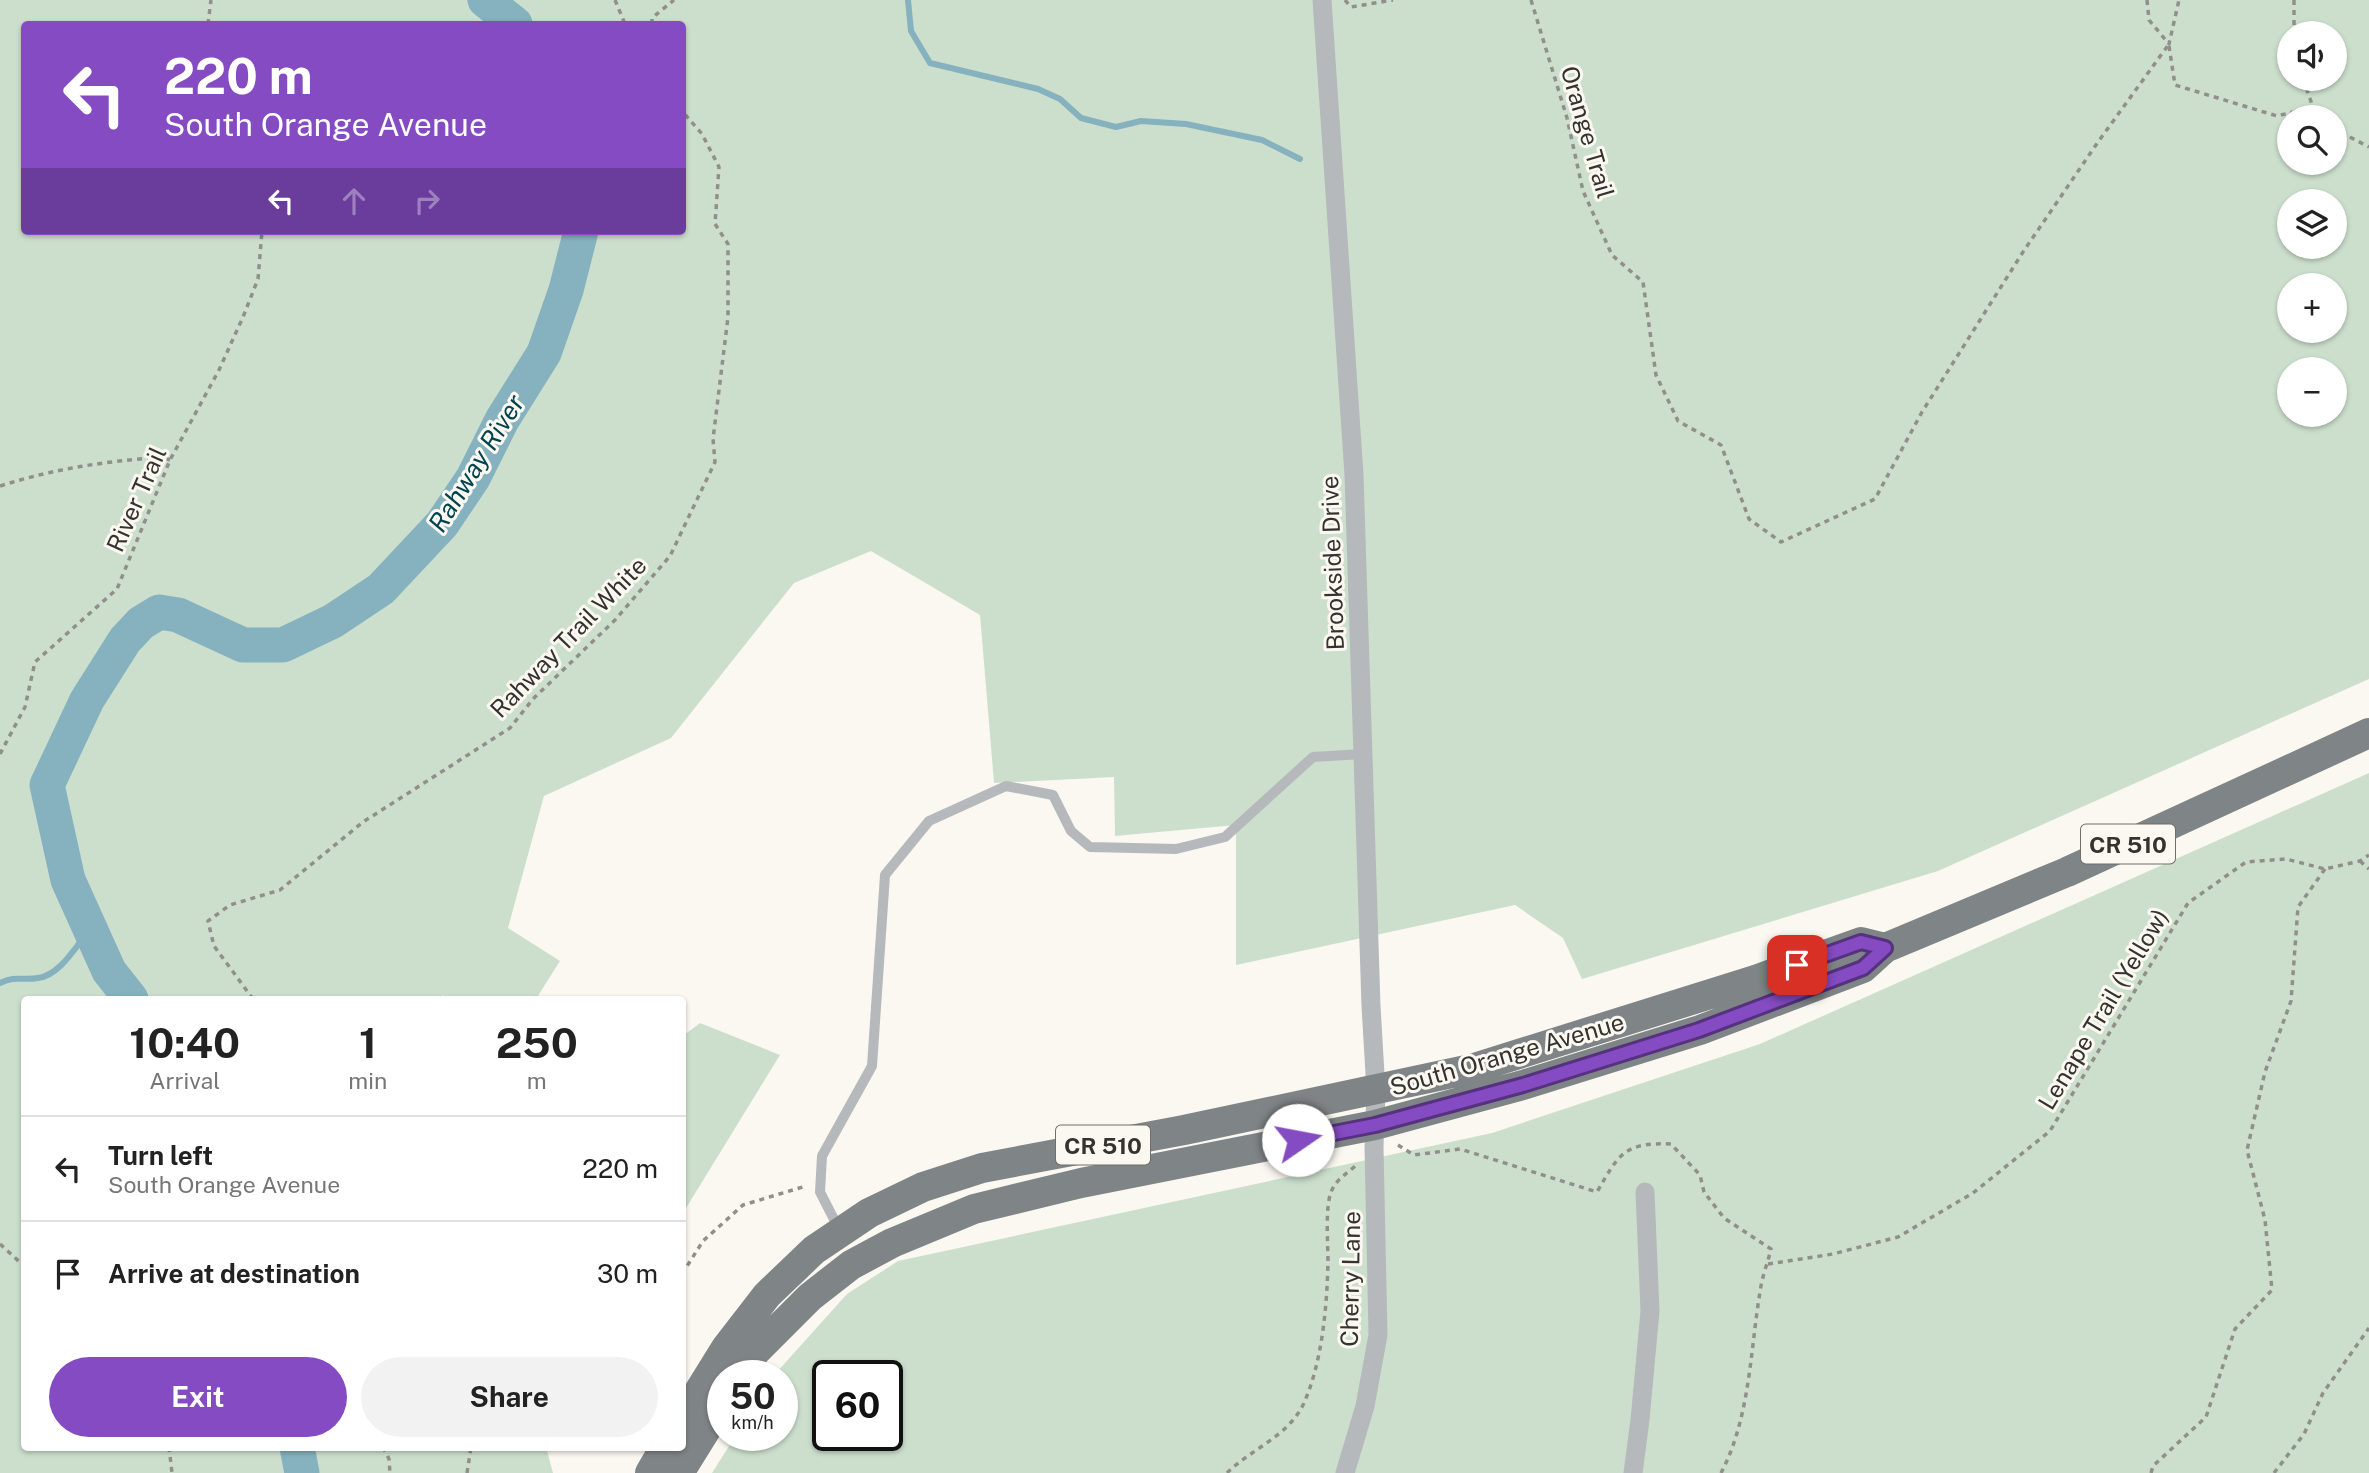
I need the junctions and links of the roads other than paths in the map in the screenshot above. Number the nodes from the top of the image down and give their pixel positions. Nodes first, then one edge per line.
1 (1322, 0) edge
2 (2369, 733) edge
3 (1363, 754) junction
4 (1885, 948) junction
5 (1377, 1091) junction
6 (1375, 1136) junction
7 (1645, 1192) dead end
8 (841, 1232) junction
9 (860, 1260) junction
10 (750, 1360) edge
11 (686, 1413) edge
12 (707, 1428) edge
13 (663, 1451) edge
14 (650, 1473) edge
15 (679, 1473) edge
16 (1345, 1473) edge
17 (1633, 1473) edge

1 - 3 street, Brookside Drive
2 - 4 main road, South Orange Avenue / CR 510
3 - 5 street, Brookside Drive
3 - 8 lane
4 - 5 main road, South Orange Avenue / CR 510
4 - 6 main road, South Orange Avenue
5 - 6 street, Brookside Drive
5 - 8 main road, South Orange Avenue / CR 510
6 - 9 main road, South Orange Avenue
6 - 16 street, Cherry Lane
7 - 17 street
8 - 9 main road
8 - 11 main road, South Orange Avenue / CR 510
9 - 10 main road, South Orange Avenue
12 - 15 main road
13 - 14 main road

